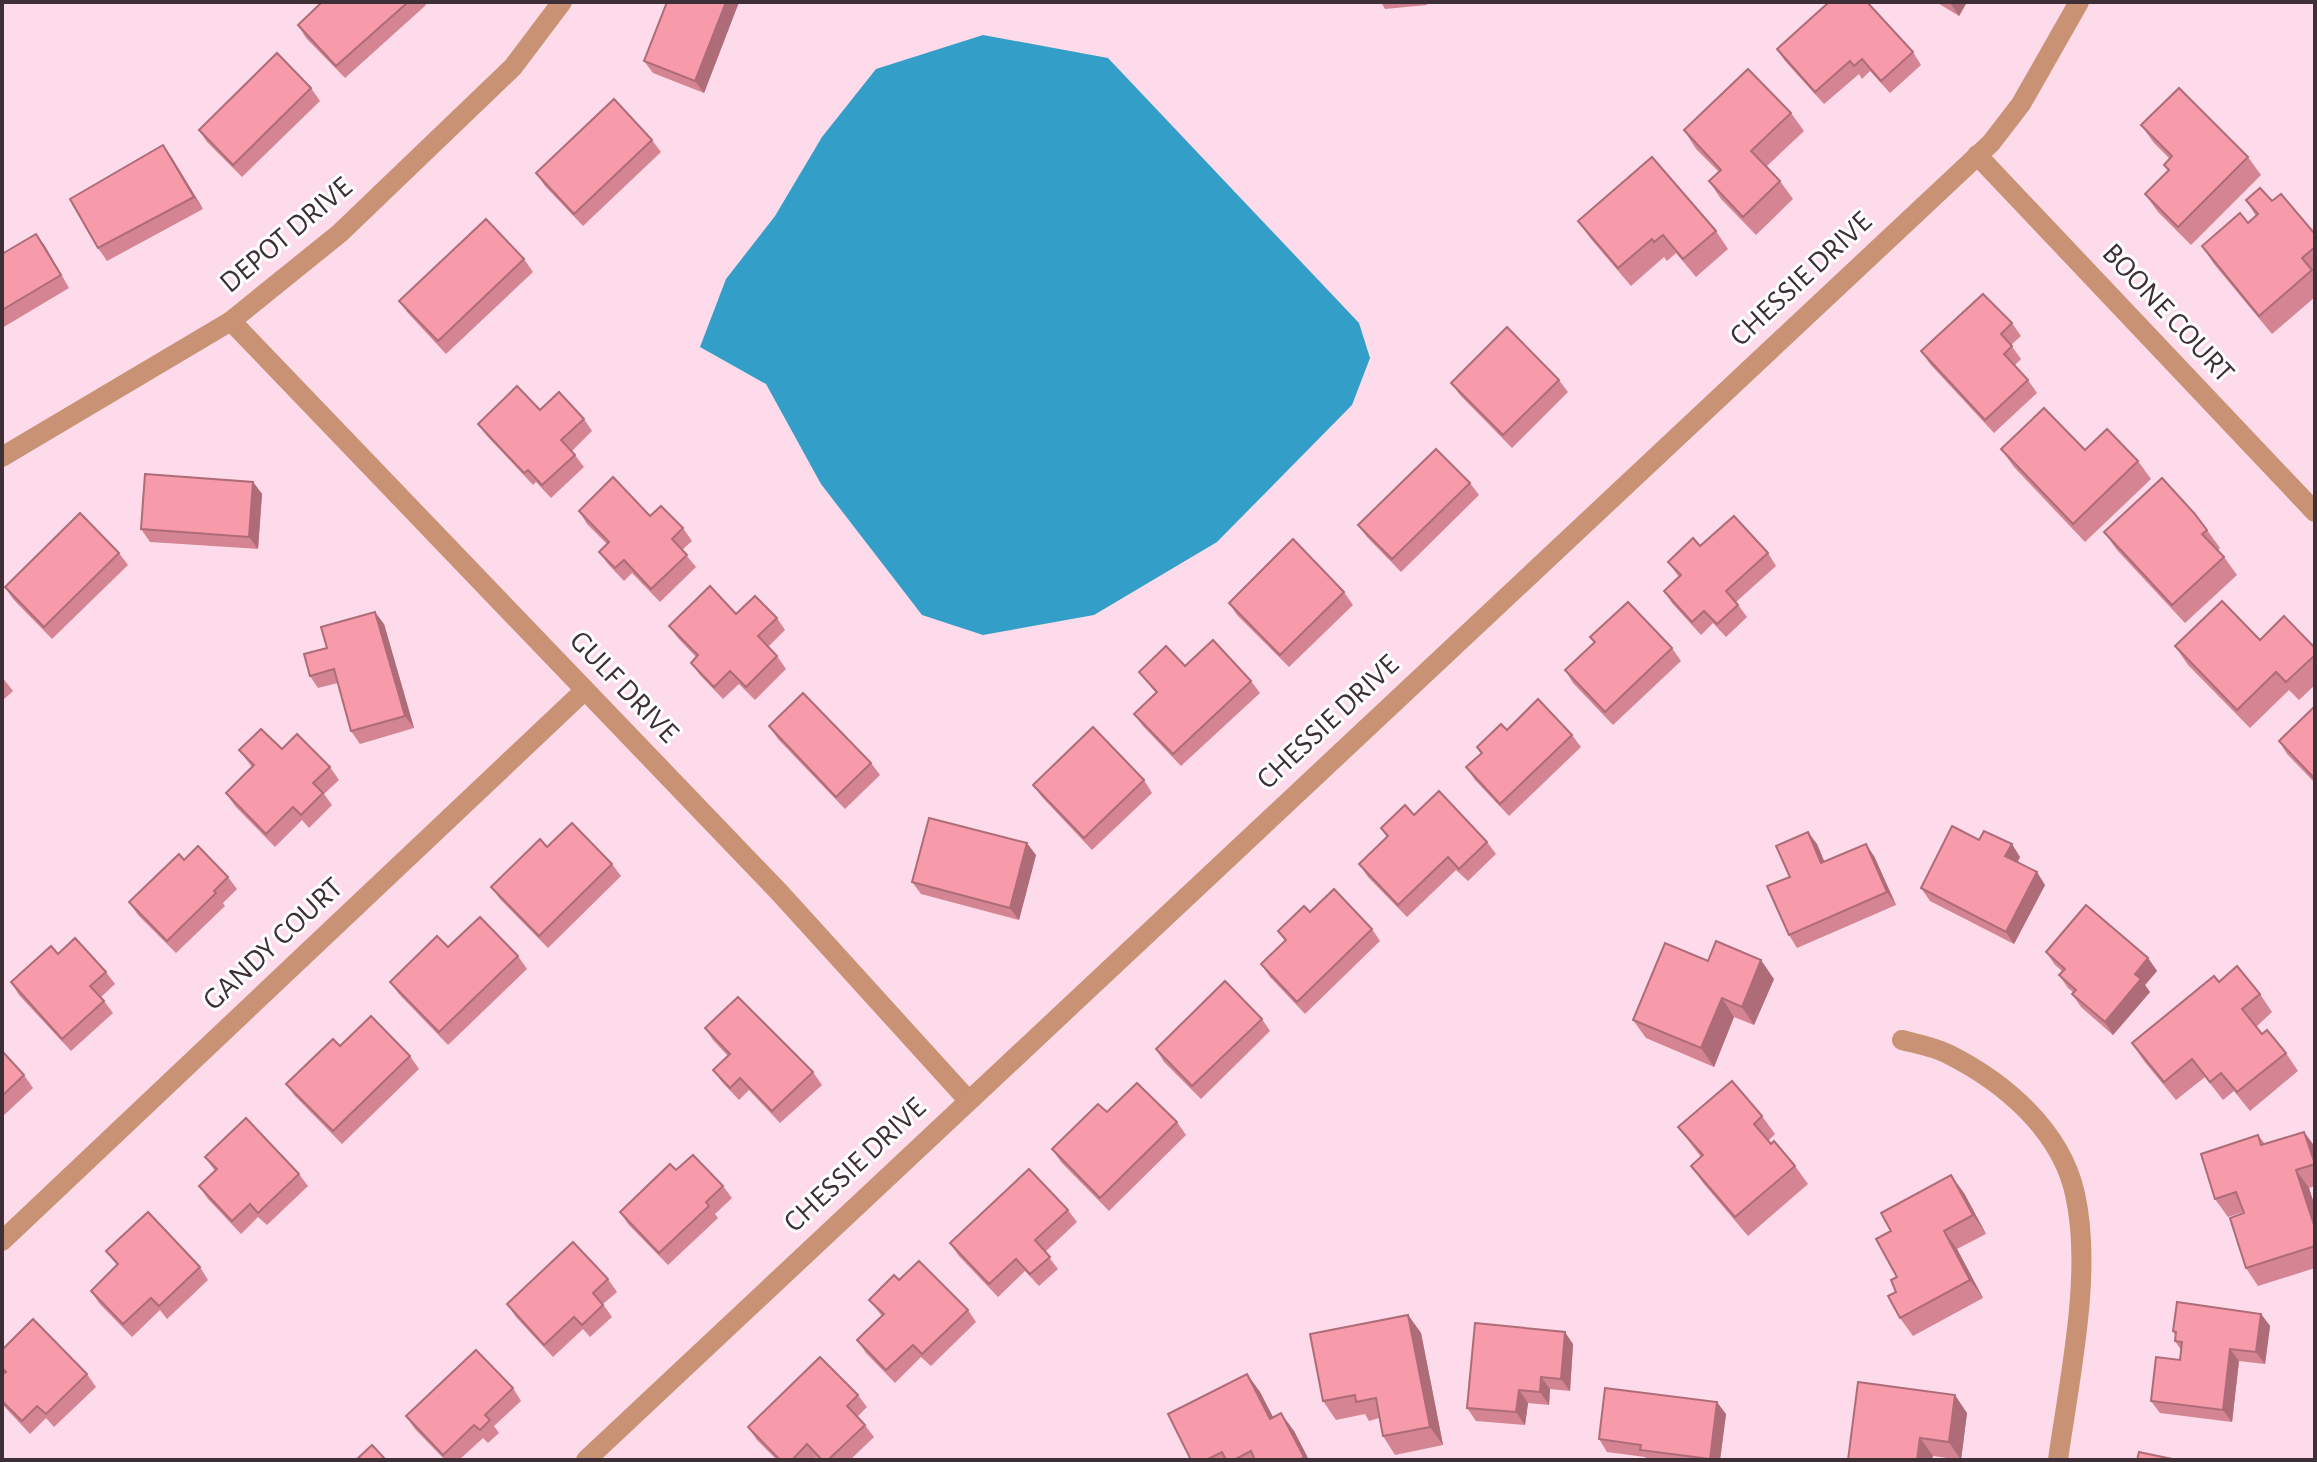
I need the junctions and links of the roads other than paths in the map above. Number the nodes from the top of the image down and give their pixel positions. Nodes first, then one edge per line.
1 (562, 2) edge
2 (2079, 2) edge
3 (1977, 155) junction
4 (231, 321) junction
5 (2, 457) edge
6 (2315, 512) edge
7 (585, 690) junction
8 (1902, 1040) dead end
9 (968, 1100) junction
10 (2, 1241) edge
11 (586, 1460) edge
12 (2058, 1460) edge

1 - 4 street, DEPOT DRIVE
2 - 3 street, CHESSIE DRIVE
3 - 6 street, BOONE COURT
3 - 9 street, CHESSIE DRIVE
4 - 5 street, DEPOT DRIVE
4 - 7 street, GULF DRIVE
7 - 9 street, GULF DRIVE
7 - 10 street, GANDY COURT
8 - 12 street
9 - 11 street, CHESSIE DRIVE

